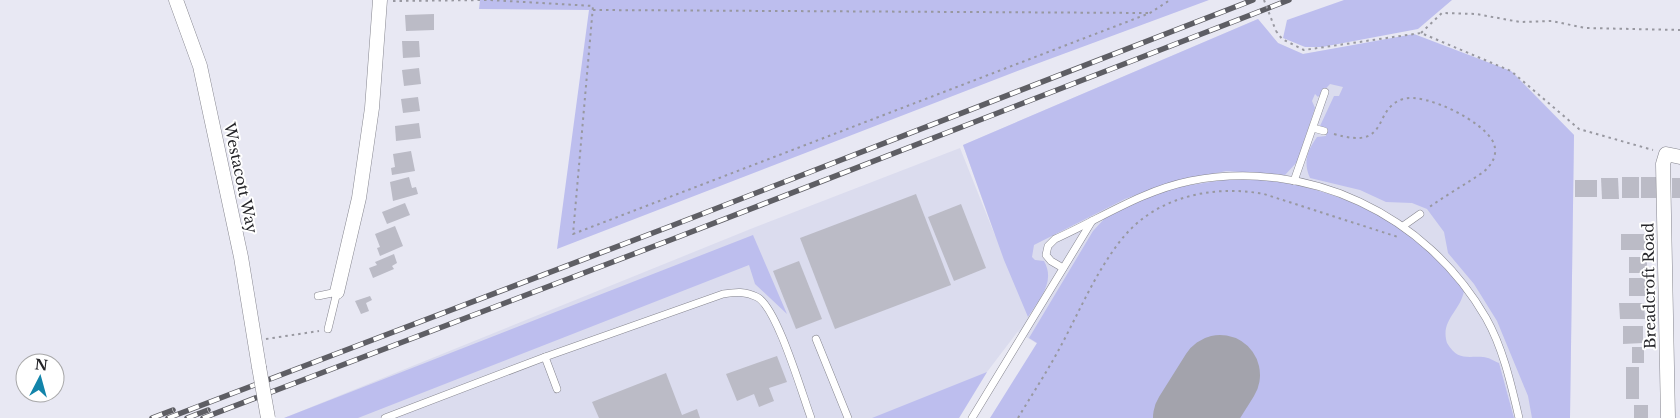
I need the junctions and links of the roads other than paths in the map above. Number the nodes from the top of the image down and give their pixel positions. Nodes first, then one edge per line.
1 (176, 0) edge
2 (380, 0) edge
3 (1325, 92) dead end
4 (1313, 128) junction
5 (1324, 131) road end
6 (1680, 157) edge
7 (1294, 181) junction
8 (1420, 214) road end
9 (1092, 220) junction
10 (1403, 226) junction
11 (1063, 268) junction
12 (338, 292) junction
13 (318, 296) dead end
14 (328, 329) road end
15 (816, 339) dead end
16 (545, 357) junction
17 (557, 389) dead end
18 (388, 417) edge
19 (268, 418) edge
20 (811, 418) edge
21 (848, 418) edge
22 (972, 418) edge
23 (1519, 418) edge
24 (1668, 418) edge

1 - 19 street, Westacott Way, bridge
2 - 12 street
3 - 4 lane
4 - 5 lane
4 - 7 lane
6 - 24 street, Breadcroft Road
7 - 9 lane
7 - 10 lane
8 - 10 lane
9 - 11 lane
9 - 11 lane
10 - 23 lane
11 - 22 lane
12 - 13 lane
12 - 14 lane
15 - 21 lane
16 - 17 lane
16 - 18 lane
16 - 20 lane

